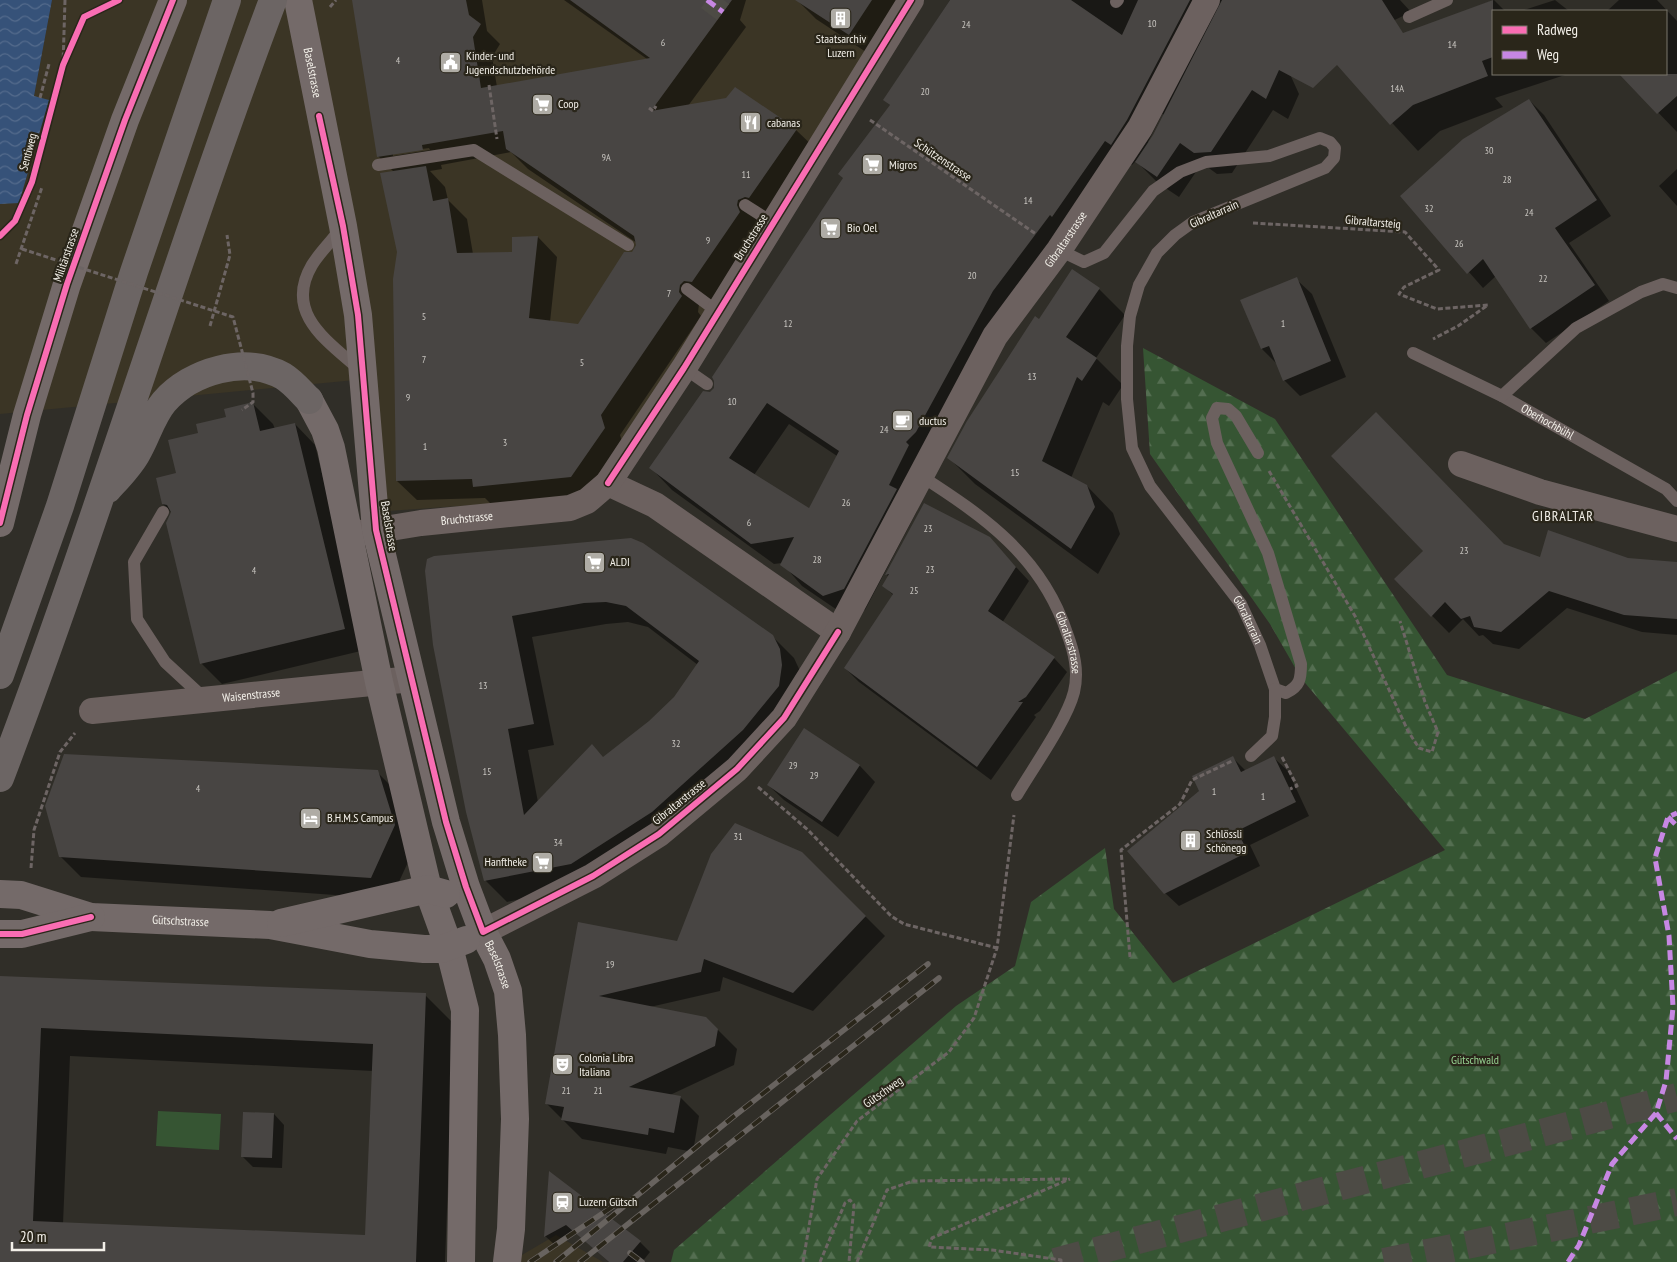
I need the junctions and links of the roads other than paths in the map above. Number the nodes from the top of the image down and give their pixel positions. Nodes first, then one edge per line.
1 (173, 0) edge
2 (227, 0) edge
3 (273, 0) edge
4 (298, 0) edge
5 (911, 0) edge
6 (1207, 0) edge
7 (1447, 0) edge
8 (1409, 17) dead end
9 (378, 165) dead end
10 (745, 205) dead end
11 (773, 223) junction
12 (343, 226) junction
13 (628, 246) dead end
14 (1059, 250) junction
15 (1677, 288) edge
16 (687, 289) dead end
17 (718, 312) junction
18 (1413, 353) road end
19 (684, 368) junction
20 (362, 373) junction
21 (707, 384) dead end
22 (1502, 396) junction
23 (309, 400) joint
24 (1258, 453) road end
25 (1461, 464) dead end
26 (921, 476) junction
27 (608, 483) junction
28 (1677, 500) edge
29 (96, 504) junction
30 (163, 512) dead end
31 (0, 523) edge
32 (1677, 529) edge
33 (376, 530) junction
34 (349, 535) junction
35 (838, 632) junction
36 (0, 675) edge
37 (412, 679) junction
38 (379, 682) junction
39 (1274, 689) junction
40 (204, 698) junction
41 (92, 711) road end
42 (1252, 756) road end
43 (0, 778) edge
44 (1017, 795) road end
45 (428, 889) junction
46 (0, 894) edge
47 (91, 917) junction
48 (270, 925) junction
49 (483, 932) junction
50 (0, 934) edge
51 (449, 947) junction
52 (461, 1262) edge
53 (507, 1262) edge

1 - 31 main road, Militärstrasse
2 - 36 highway
3 - 29 highway
4 - 12 main road, Baselstrasse
5 - 11 street, Bruchstrasse
6 - 14 street, Gibraltarstrasse
7 - 8 lane
9 - 13 lane
10 - 11 lane
11 - 17 street, Bruchstrasse
12 - 20 main road, Baselstrasse
12 - 20 lane
14 - 26 street, Gibraltarstrasse
14 - 39 lane, Gibraltarrain
15 - 22 lane
16 - 17 lane
17 - 19 street, Bruchstrasse
18 - 22 lane, Oberhochbühl
19 - 21 lane
19 - 27 street, Bruchstrasse
20 - 33 main road, Baselstrasse
22 - 28 lane, Oberhochbühl
23 - 29 highway
23 - 34 main road
24 - 39 lane
25 - 32 street
26 - 35 street, Gibraltarstrasse
26 - 44 lane, Gibraltarstrasse
27 - 33 street, Bruchstrasse
27 - 35 street
29 - 43 highway
30 - 40 lane
33 - 34 street, Bruchstrasse
33 - 37 main road, Baselstrasse
34 - 38 main road
35 - 49 street, Gibraltarstrasse
37 - 38 street, Waisenstrasse
37 - 49 main road, Baselstrasse
38 - 40 street, Waisenstrasse
38 - 45 main road
39 - 42 lane, Gibraltarrain
40 - 41 street, Waisenstrasse
45 - 48 main road
45 - 49 main road
45 - 51 main road
46 - 47 main road
47 - 48 main road, Gütschstrasse
47 - 50 main road
48 - 51 main road
49 - 51 main road
49 - 53 main road, Baselstrasse
51 - 52 main road

